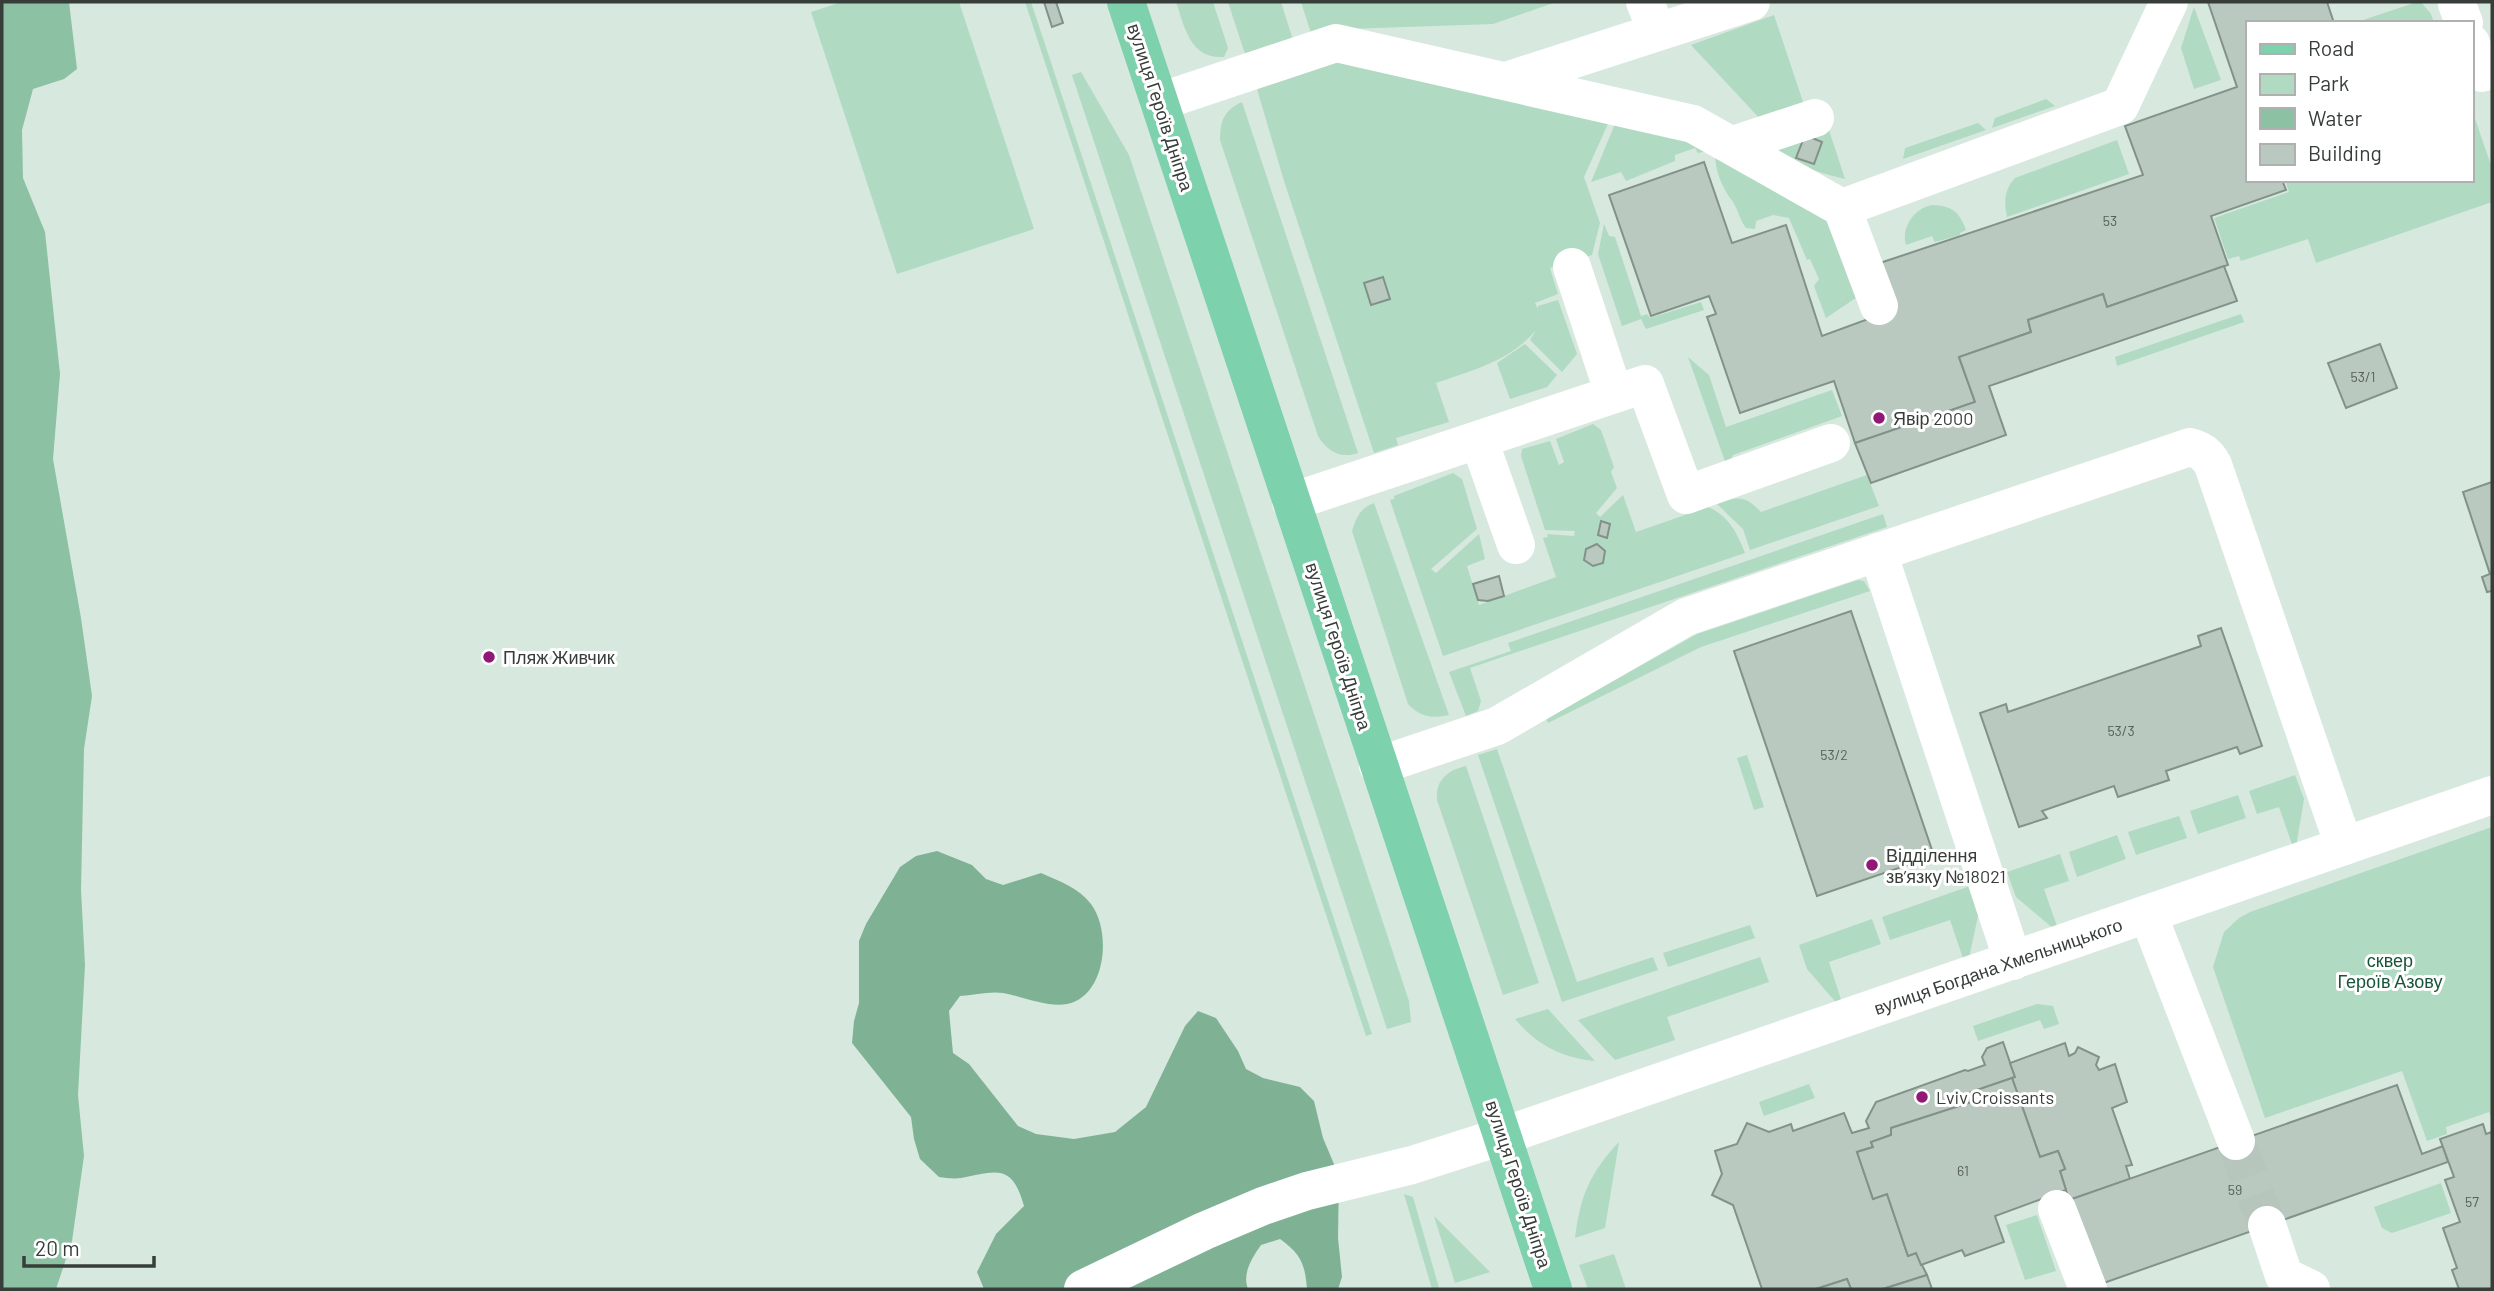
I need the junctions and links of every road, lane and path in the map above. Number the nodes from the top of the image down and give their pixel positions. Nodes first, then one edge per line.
1 (1126, 2) edge
2 (1751, 2) edge
3 (2169, 2) edge
4 (1651, 17) edge
5 (1505, 81) junction
6 (1158, 102) junction
7 (1815, 118) dead end
8 (1733, 145) junction
9 (1842, 208) junction
10 (1572, 267) dead end
11 (1879, 306) dead end
12 (1614, 394) junction
13 (1479, 440) junction
14 (1831, 443) dead end
15 (1292, 502) junction
16 (1516, 545) dead end
17 (1878, 552) junction
18 (1378, 766) junction
19 (2492, 795) edge
20 (2344, 846) junction
21 (2148, 914) junction
22 (2013, 961) junction
23 (1503, 1136) junction
24 (2236, 1141) tunnel mouth
25 (2057, 1209) dead end
26 (2267, 1226) tunnel mouth
27 (2285, 1285) edge
28 (1083, 1289) edge
29 (1553, 1289) edge
30 (2088, 1289) edge

1 - 6 main road, вулиця Героїв Дніпра
2 - 4 street
3 - 9 street
4 - 5 street
5 - 6 street
5 - 8 street
6 - 15 main road, вулиця Героїв Дніпра
7 - 8 street
8 - 9 street
9 - 11 street
10 - 12 street
12 - 13 street
12 - 14 street
13 - 15 street
13 - 16 street
15 - 18 main road, вулиця Героїв Дніпра
17 - 18 street
17 - 20 street
17 - 22 street
18 - 23 main road, вулиця Героїв Дніпра
19 - 20 street, вулиця Богдана Хмельницького
20 - 21 street, вулиця Богдана Хмельницького
21 - 22 street, вулиця Богдана Хмельницького
21 - 24 street
22 - 23 street, вулиця Богдана Хмельницького
23 - 28 street, вулиця Богдана Хмельницького
23 - 29 main road, вулиця Героїв Дніпра
25 - 30 street
26 - 27 street

